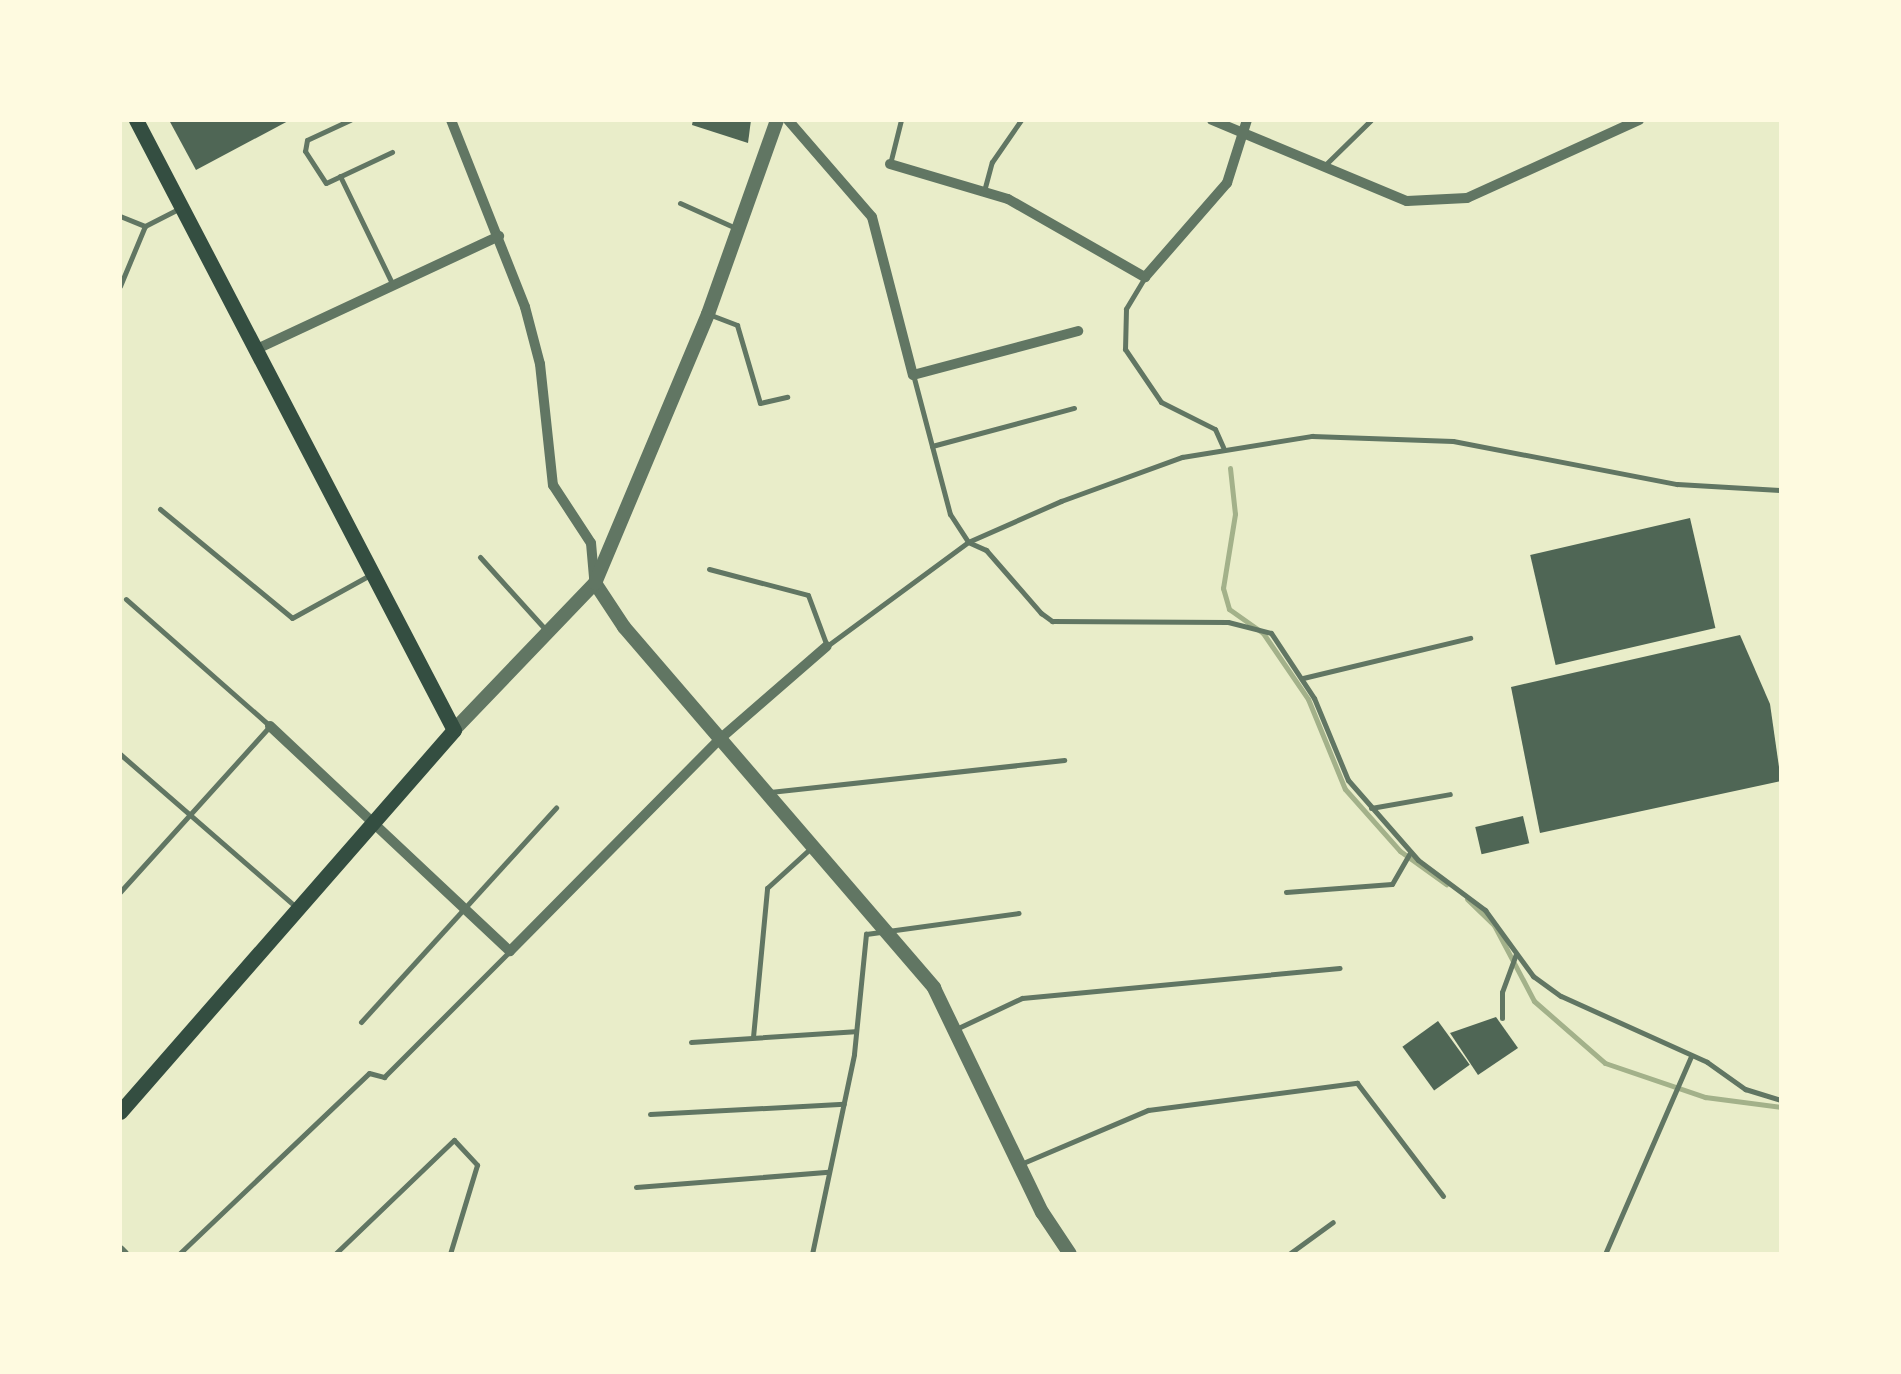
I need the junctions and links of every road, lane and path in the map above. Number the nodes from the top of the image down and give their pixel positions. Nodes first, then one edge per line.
1 (136, 120) edge
2 (350, 120) edge
3 (451, 120) edge
4 (776, 120) edge
5 (788, 120) edge
6 (901, 120) edge
7 (1020, 120) edge
8 (1212, 120) edge
9 (1247, 120) edge
10 (1371, 120) edge
11 (1639, 120) edge
12 (1240, 135) junction
13 (392, 152) dead end
14 (890, 164) joint
15 (1321, 170) junction
16 (340, 176) junction
17 (984, 191) junction
18 (680, 203) dead end
19 (183, 207) junction
20 (120, 216) edge
21 (146, 226) junction
22 (739, 229) junction
23 (498, 236) junction
24 (1145, 277) junction
25 (392, 283) junction
26 (120, 286) edge
27 (708, 314) junction
28 (1078, 331) dead end
29 (258, 348) junction
30 (913, 375) junction
31 (787, 397) dead end
32 (1074, 408) dead end
33 (932, 446) junction
34 (1223, 447) junction
35 (1781, 490) edge
36 (160, 509) dead end
37 (968, 542) junction
38 (480, 557) dead end
39 (709, 569) dead end
40 (376, 571) junction
41 (594, 582) junction
42 (126, 599) dead end
43 (547, 632) junction
44 (1470, 638) dead end
45 (827, 646) junction
46 (1303, 678) junction
47 (270, 726) junction
48 (454, 730) junction
49 (721, 738) junction
50 (120, 754) edge
51 (1064, 760) dead end
52 (768, 793) junction
53 (1450, 794) dead end
54 (556, 808) dead end
55 (1370, 808) junction
56 (191, 816) junction
57 (374, 821) junction
58 (814, 845) junction
59 (1410, 853) junction
60 (120, 892) edge
61 (1286, 892) dead end
62 (464, 909) junction
63 (300, 910) junction
64 (1020, 913) dead end
65 (886, 928) junction
66 (510, 951) junction
67 (1516, 954) junction
68 (1340, 968) dead end
69 (1502, 1018) dead end
70 (362, 1022) dead end
71 (956, 1029) junction
72 (855, 1031) junction
73 (753, 1037) junction
74 (691, 1042) dead end
75 (1691, 1056) junction
76 (1781, 1100) edge
77 (844, 1104) junction
78 (122, 1107) edge
79 (650, 1114) dead end
80 (1020, 1165) junction
81 (828, 1172) junction
82 (636, 1186) dead end
83 (1443, 1196) dead end
84 (1333, 1222) dead end
85 (180, 1254) edge
86 (336, 1254) edge
87 (450, 1254) edge
88 (812, 1254) edge
89 (1070, 1254) edge
90 (1289, 1254) edge
91 (1605, 1254) edge

1 - 19 main road
2 - 16 lane
3 - 23 street
4 - 22 street
5 - 30 street
6 - 14 lane
7 - 17 lane
8 - 12 street
9 - 12 street
10 - 15 lane
11 - 15 street
12 - 15 street
12 - 24 street
13 - 16 lane
14 - 17 street
16 - 25 lane
17 - 24 street
18 - 22 lane
19 - 21 lane
19 - 29 main road
20 - 21 lane
21 - 26 lane
22 - 27 street
23 - 25 street
23 - 41 street
24 - 34 lane
25 - 29 street
27 - 31 lane
27 - 41 street
28 - 30 street
29 - 40 main road
30 - 33 lane
32 - 33 lane
33 - 37 lane
34 - 35 lane
34 - 37 lane
36 - 40 lane
37 - 45 lane
37 - 46 lane
38 - 43 lane
39 - 45 lane
40 - 48 main road
41 - 43 street
41 - 49 street
42 - 47 lane
43 - 48 street
44 - 46 lane
45 - 49 street
46 - 55 lane
47 - 56 lane
47 - 57 street
48 - 57 main road
49 - 52 street
49 - 66 street
50 - 56 lane
51 - 52 lane
52 - 58 street
53 - 55 lane
54 - 62 lane
55 - 59 lane
56 - 60 lane
56 - 63 lane
57 - 62 street
57 - 63 main road
58 - 65 street
58 - 73 lane
59 - 61 lane
59 - 67 lane
62 - 66 street
62 - 70 lane
63 - 78 main road
64 - 65 lane
65 - 71 street
65 - 72 lane
66 - 85 lane
67 - 69 lane
67 - 75 lane
68 - 71 lane
71 - 80 street
72 - 73 lane
72 - 77 lane
73 - 74 lane
75 - 76 lane
75 - 91 lane
77 - 79 lane
77 - 81 lane
80 - 83 lane
80 - 89 street
81 - 82 lane
81 - 88 lane
84 - 90 lane
86 - 87 lane

